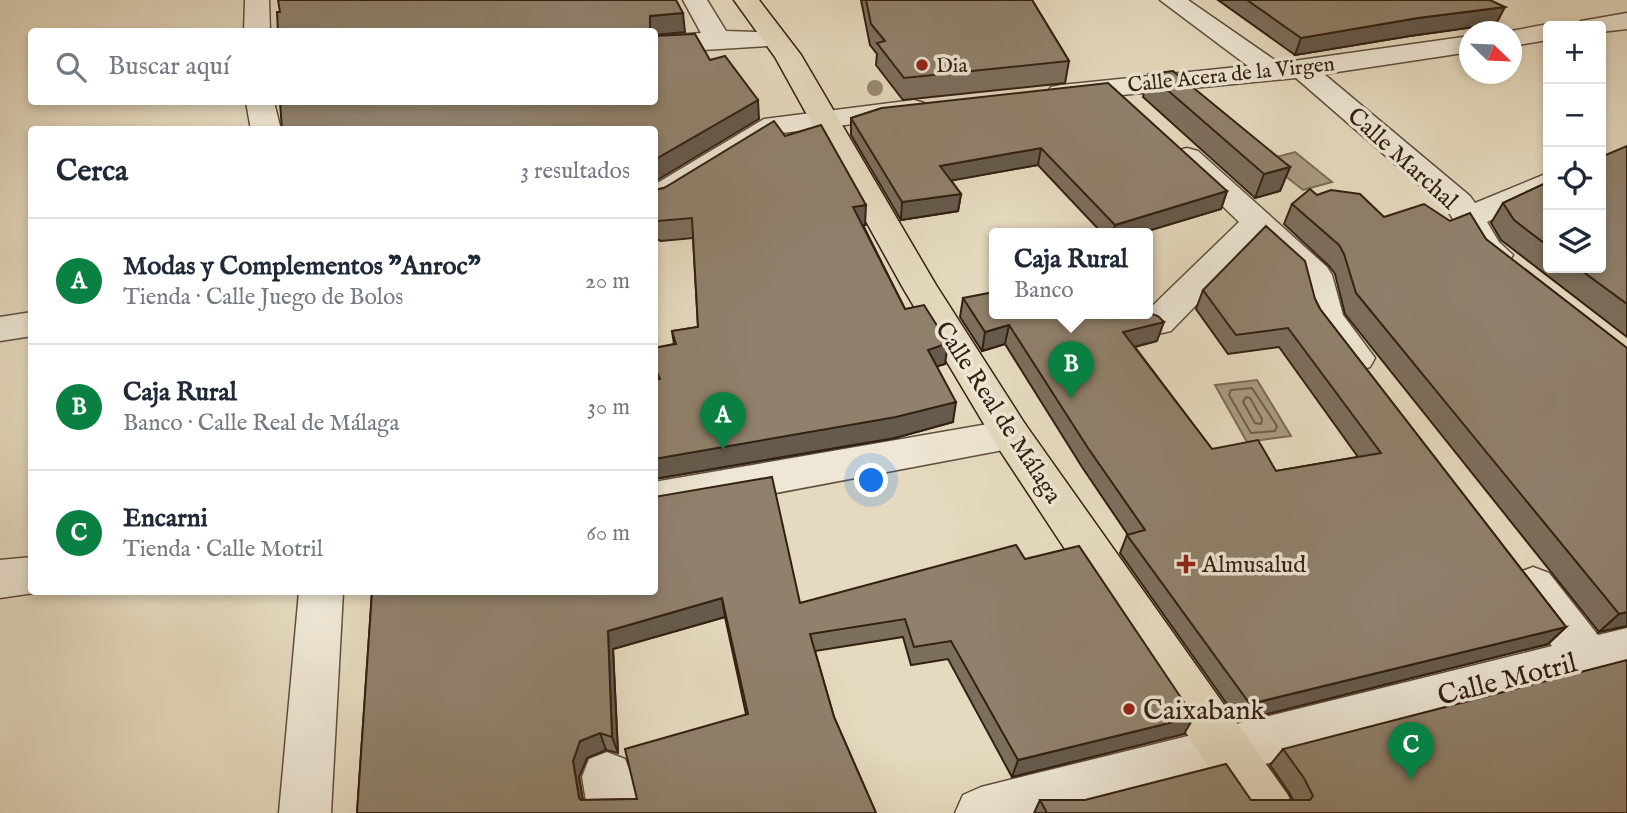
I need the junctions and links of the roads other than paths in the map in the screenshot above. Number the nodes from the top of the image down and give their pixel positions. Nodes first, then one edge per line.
1 (257, 0) edge
2 (695, 0) edge
3 (746, 0) edge
4 (1172, 0) edge
5 (1627, 21) edge
6 (1606, 24) edge
7 (257, 28) edge
8 (1543, 33) edge
9 (1522, 36) edge
10 (718, 39) junction
11 (775, 39) junction
12 (1459, 45) edge
13 (658, 46) edge
14 (1288, 70) junction
15 (1112, 87) junction
16 (1041, 95) edge
17 (261, 105) edge
18 (946, 106) edge
19 (1141, 114) edge
20 (824, 119) junction
21 (265, 126) edge
22 (1170, 141) edge
23 (1543, 184) edge
24 (658, 197) edge
25 (1468, 219) junction
26 (1257, 223) junction
27 (1519, 274) edge
28 (1158, 323) edge
29 (28, 325) edge
30 (0, 329) edge
31 (1379, 387) edge
32 (1011, 435) junction
33 (658, 498) edge
34 (1513, 560) edge
35 (28, 576) edge
36 (0, 579) edge
37 (321, 595) edge
38 (1608, 653) edge
39 (1225, 748) junction
40 (305, 813) edge
41 (981, 813) edge
42 (1270, 813) edge

1 - 7 street
2 - 10 street
3 - 11 main road, Calle Real de Málaga
4 - 14 street, Calle Marchal
5 - 6 street
8 - 9 street
10 - 11 street
10 - 13 street
11 - 20 main road, Calle Real de Málaga
12 - 14 street, Calle Acera de la Virgen
14 - 15 street, Calle Acera de la Virgen
14 - 25 street, Calle Marchal
15 - 16 street, Calle Acera de la Virgen
15 - 19 street
17 - 21 street
18 - 20 street
20 - 24 street
20 - 32 main road, Calle Real de Málaga
22 - 26 street
23 - 25 street
25 - 27 street, Calle Marchal
26 - 28 street
26 - 31 street
29 - 30 street
32 - 33 street
32 - 39 main road, Calle Real de Málaga
34 - 38 street
35 - 36 street
37 - 40 street
38 - 39 street, Calle Motril
39 - 41 street, Calle Motril
39 - 42 main road, Calle Real de Málaga

